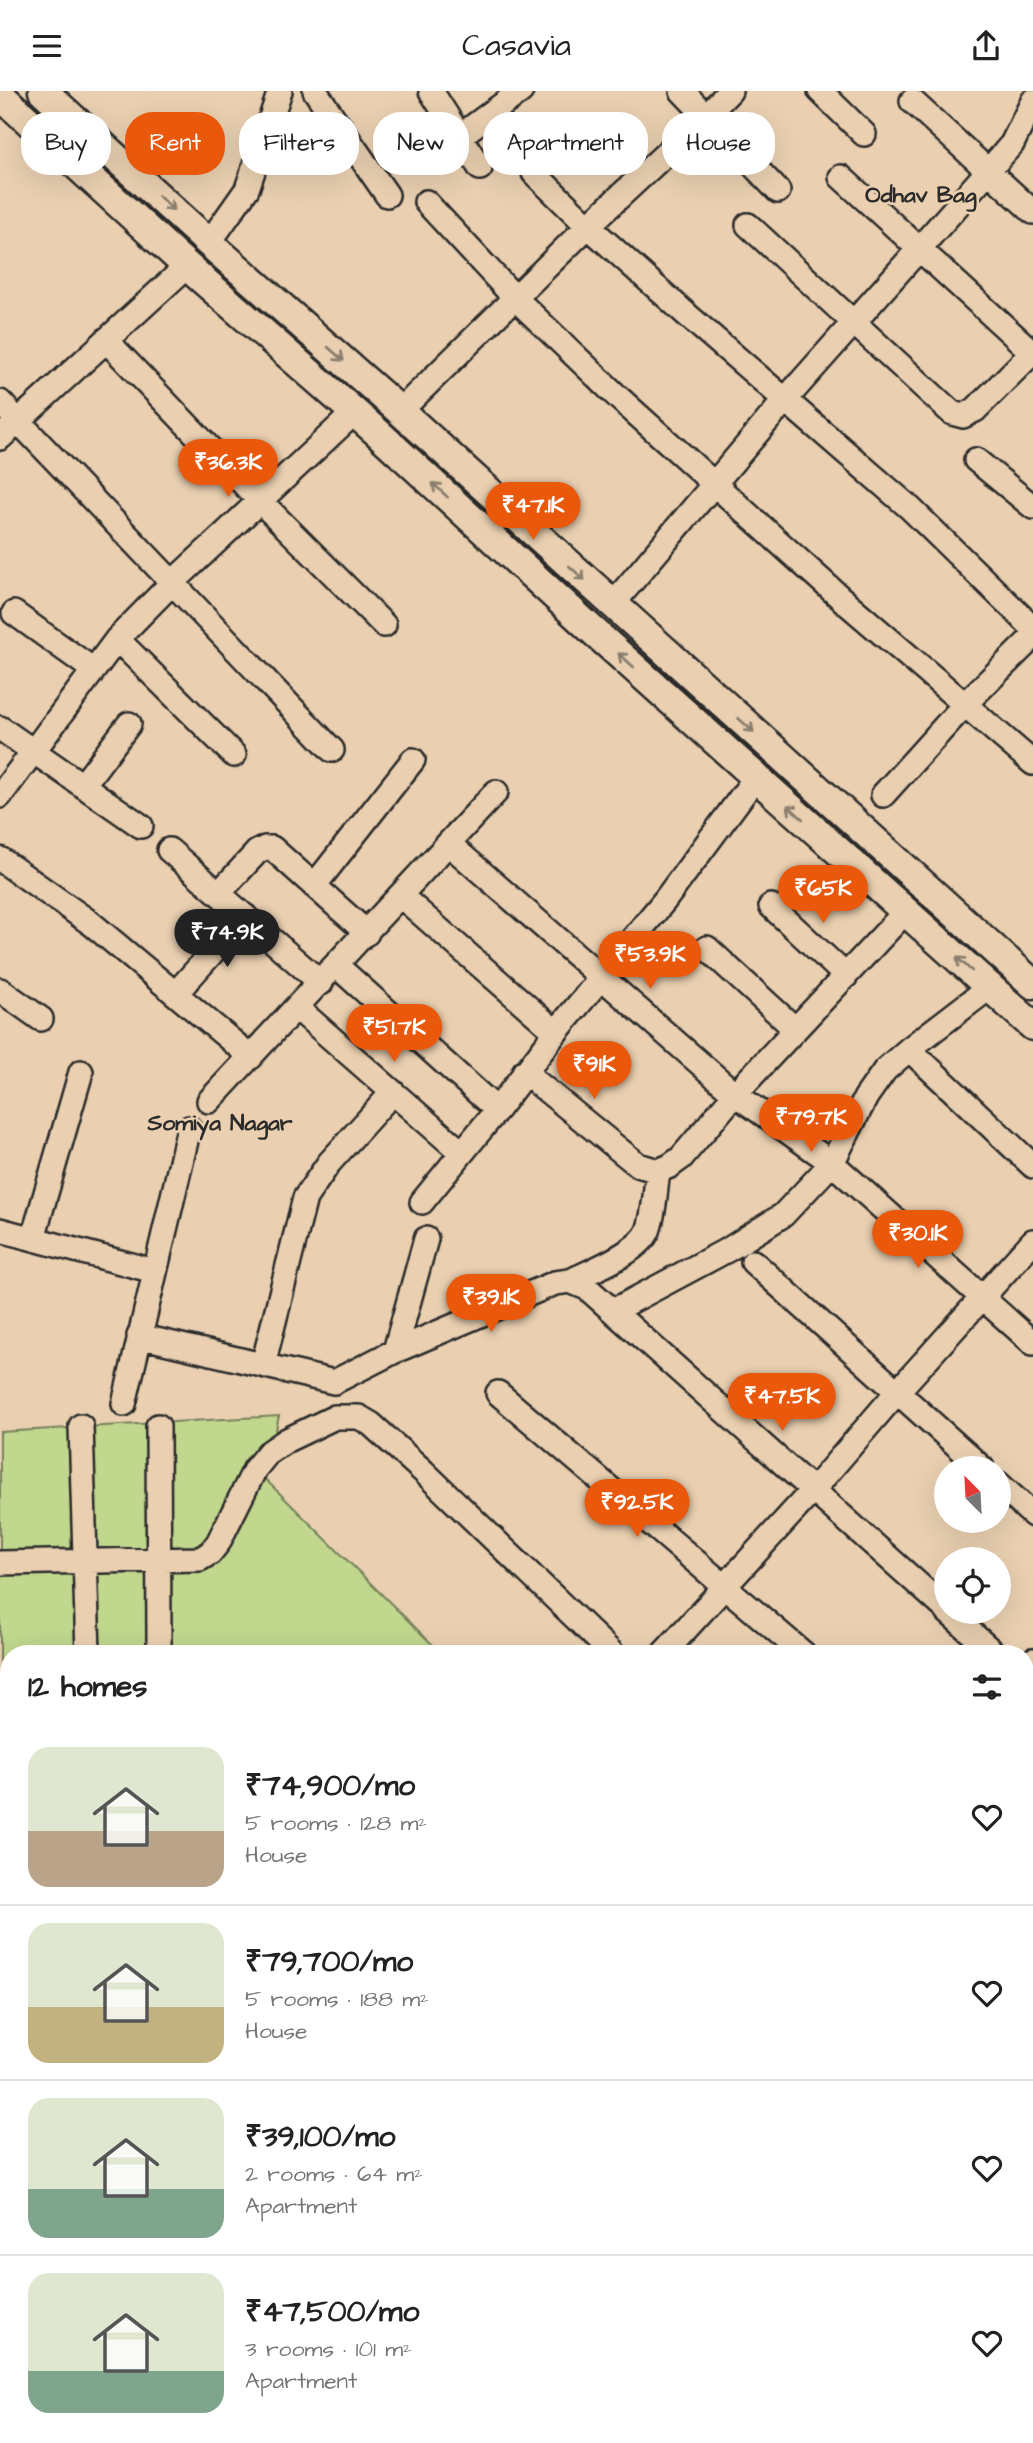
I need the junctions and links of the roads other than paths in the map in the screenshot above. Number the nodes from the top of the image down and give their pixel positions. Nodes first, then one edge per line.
1 (43, 91) edge
2 (280, 91) edge
3 (315, 91) edge
4 (431, 91) edge
5 (521, 91) edge
6 (682, 91) edge
7 (730, 91) edge
8 (820, 91) edge
9 (0, 95) edge
10 (912, 101) dead end
11 (1033, 101) edge
12 (445, 112) edge
13 (701, 112) edge
14 (710, 112) edge
15 (469, 129) edge
16 (1033, 129) edge
17 (864, 134) dead end
18 (1012, 144) junction
19 (469, 150) edge
20 (662, 157) edge
21 (480, 168) dead end
22 (989, 170) junction
23 (536, 175) edge
24 (762, 175) edge
25 (841, 177) dead end
26 (778, 191) dead end
27 (387, 195) dead end
28 (425, 202) dead end
29 (1033, 212) edge
30 (748, 225) dead end
31 (588, 226) junction
32 (209, 243) junction
33 (919, 250) junction
34 (187, 266) junction
35 (515, 298) junction
36 (856, 323) junction
37 (106, 340) junction
38 (1033, 353) edge
39 (785, 400) junction
40 (0, 402) edge
41 (400, 411) junction
42 (355, 412) junction
43 (18, 421) junction
44 (0, 438) edge
45 (976, 460) dead end
46 (715, 484) junction
47 (260, 501) junction
48 (1033, 507) edge
49 (172, 583) junction
50 (611, 604) junction
51 (14, 613) dead end
52 (384, 625) dead end
53 (1033, 628) edge
54 (1033, 637) edge
55 (117, 639) junction
56 (92, 669) junction
57 (966, 703) junction
58 (129, 724) dead end
59 (0, 728) edge
60 (33, 750) junction
61 (332, 750) dead end
62 (234, 755) dead end
63 (413, 760) dead end
64 (1033, 763) edge
65 (756, 777) junction
66 (83, 785) junction
67 (496, 792) dead end
68 (883, 795) dead end
69 (0, 796) edge
70 (141, 826) dead end
71 (449, 844) junction
72 (169, 850) dead end
73 (0, 859) edge
74 (314, 885) junction
75 (219, 893) junction
76 (401, 896) junction
77 (771, 906) dead end
78 (905, 912) junction
79 (245, 916) junction
80 (367, 933) junction
81 (707, 948) dead end
82 (329, 975) junction
83 (846, 976) junction
84 (601, 979) junction
85 (1033, 984) edge
86 (990, 988) junction
87 (0, 990) edge
88 (176, 993) junction
89 (297, 1008) junction
90 (41, 1019) dead end
91 (1033, 1026) edge
92 (795, 1029) junction
93 (556, 1032) junction
94 (909, 1049) junction
95 (251, 1056) junction
96 (81, 1072) dead end
97 (523, 1072) junction
98 (393, 1092) junction
99 (735, 1094) junction
100 (209, 1101) dead end
101 (497, 1111) junction
102 (189, 1128) dead end
103 (462, 1153) junction
104 (832, 1163) junction
105 (1033, 1166) edge
106 (658, 1171) junction
107 (422, 1202) dead end
108 (0, 1230) edge
109 (33, 1238) junction
110 (426, 1239) dead end
111 (1033, 1241) edge
112 (753, 1262) dead end
113 (153, 1271) junction
114 (570, 1282) junction
115 (982, 1298) junction
116 (613, 1311) junction
117 (139, 1336) junction
118 (1033, 1343) edge
119 (395, 1351) junction
120 (263, 1365) junction
121 (898, 1391) junction
122 (498, 1393) dead end
123 (124, 1404) dead end
124 (81, 1426) dead end
125 (158, 1426) dead end
126 (969, 1456) edge
127 (813, 1490) junction
128 (1012, 1496) edge
129 (1033, 1515) edge
130 (157, 1560) junction
131 (85, 1562) junction
132 (0, 1563) edge
133 (725, 1584) junction
134 (934, 1598) edge
135 (962, 1624) edge
136 (159, 1642) dead end
137 (88, 1645) edge
138 (604, 1645) edge
139 (671, 1645) edge
140 (794, 1645) edge
141 (985, 1645) edge

1 -> 32 main road
2 - 32 street
3 - 27 street
4 - 12 street
5 - 15 street
6 - 13 street
7 - 14 street
8 - 17 street
9 - 34 main road
10 - 22 street
11 - 18 street
16 - 18 street
18 - 22 street
19 - 21 street
20 - 31 street
22 - 29 street
22 - 33 street
23 - 31 street
24 - 26 street
25 - 33 street
28 - 35 street
30 - 36 street
31 - 35 street
31 - 39 street
32 -> 41 main road
33 - 36 street
33 - 38 street
34 - 37 street
34 - 42 main road
35 - 41 street
35 - 46 street
36 - 38 street
36 - 39 street
37 - 43 street
37 - 47 street
39 - 46 street
39 - 53 street
40 - 43 street
41 -> 50 main road
42 - 47 street
65 -> 42 main road
43 - 44 street
43 - 49 street
45 - 48 street
46 - 50 street
46 - 57 street
47 - 49 street
47 - 52 street
49 - 55 street
49 - 61 street
50 -> 85 main road
51 - 56 street
54 - 57 street
55 - 56 street
55 - 62 street
56 - 60 street
57 - 64 street
57 - 68 street
58 - 66 street
59 - 60 street
60 - 66 street
60 - 69 street
63 - 74 street
78 -> 65 main road
65 - 84 street
66 - 70 street
67 - 71 street
71 - 76 street
71 - 84 street
72 - 75 street
73 - 88 street
74 - 75 street
74 - 80 street
75 - 79 street
76 - 80 street
76 - 93 street
77 - 83 street
78 - 83 street
86 -> 78 main road
79 - 82 street
79 - 88 street
80 - 82 street
81 - 92 street
82 - 89 street
82 - 101 street
83 - 92 street
84 - 93 street
84 - 99 street
86 - 91 main road
86 - 94 street
87 - 90 street
88 - 95 street
89 - 95 street
89 - 98 street
92 - 99 street
93 - 97 street
94 - 104 street
94 - 105 street
95 - 100 street
96 - 109 street
97 - 101 street
97 - 106 street
98 - 103 street
98 - 120 street
99 - 104 street
99 - 106 street
101 - 103 street
102 - 113 street
103 - 107 street
104 - 115 street
104 - 116 street
106 - 114 street
108 - 109 street
109 - 113 street
110 - 119 street
111 - 115 street
112 - 121 street
113 - 117 street
114 - 116 street
114 - 119 street
115 - 118 street
115 - 121 street
116 - 127 street
117 - 120 street
117 - 123 street
119 - 120 street
121 - 126 street
121 - 127 street
122 - 133 street
124 - 131 street
125 - 130 street
127 - 133 street
127 - 134 street
128 - 129 street
130 - 131 street
130 - 136 street
130 - 138 street
131 - 132 street
131 - 137 street
133 - 139 street
133 - 140 street
135 - 141 street

